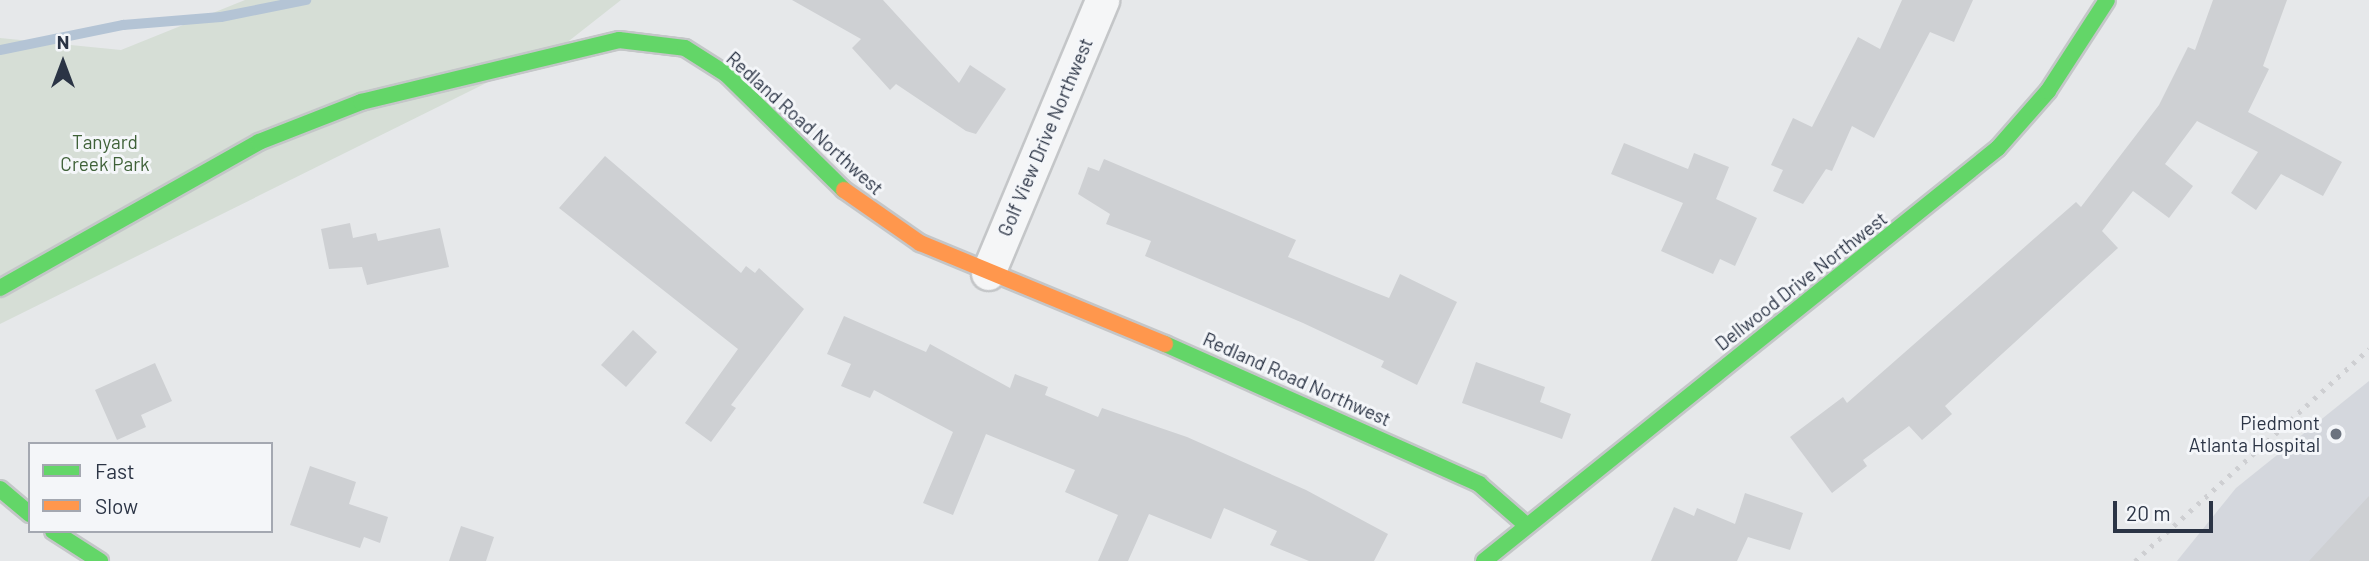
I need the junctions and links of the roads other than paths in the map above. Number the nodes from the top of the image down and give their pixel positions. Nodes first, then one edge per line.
1 (1102, 0) edge
2 (2107, 0) edge
3 (988, 273) junction
4 (0, 288) edge
5 (0, 489) edge
6 (28, 512) edge
7 (1525, 524) junction
8 (56, 533) edge
9 (100, 561) edge
10 (1484, 561) edge

1 - 3 street, Golf View Drive Northwest
2 - 7 street, Dellwood Drive Northwest
3 - 4 street, Redland Road Northwest
3 - 7 street, Redland Road Northwest
5 - 6 street
7 - 10 street, Dellwood Drive Northwest
8 - 9 street

